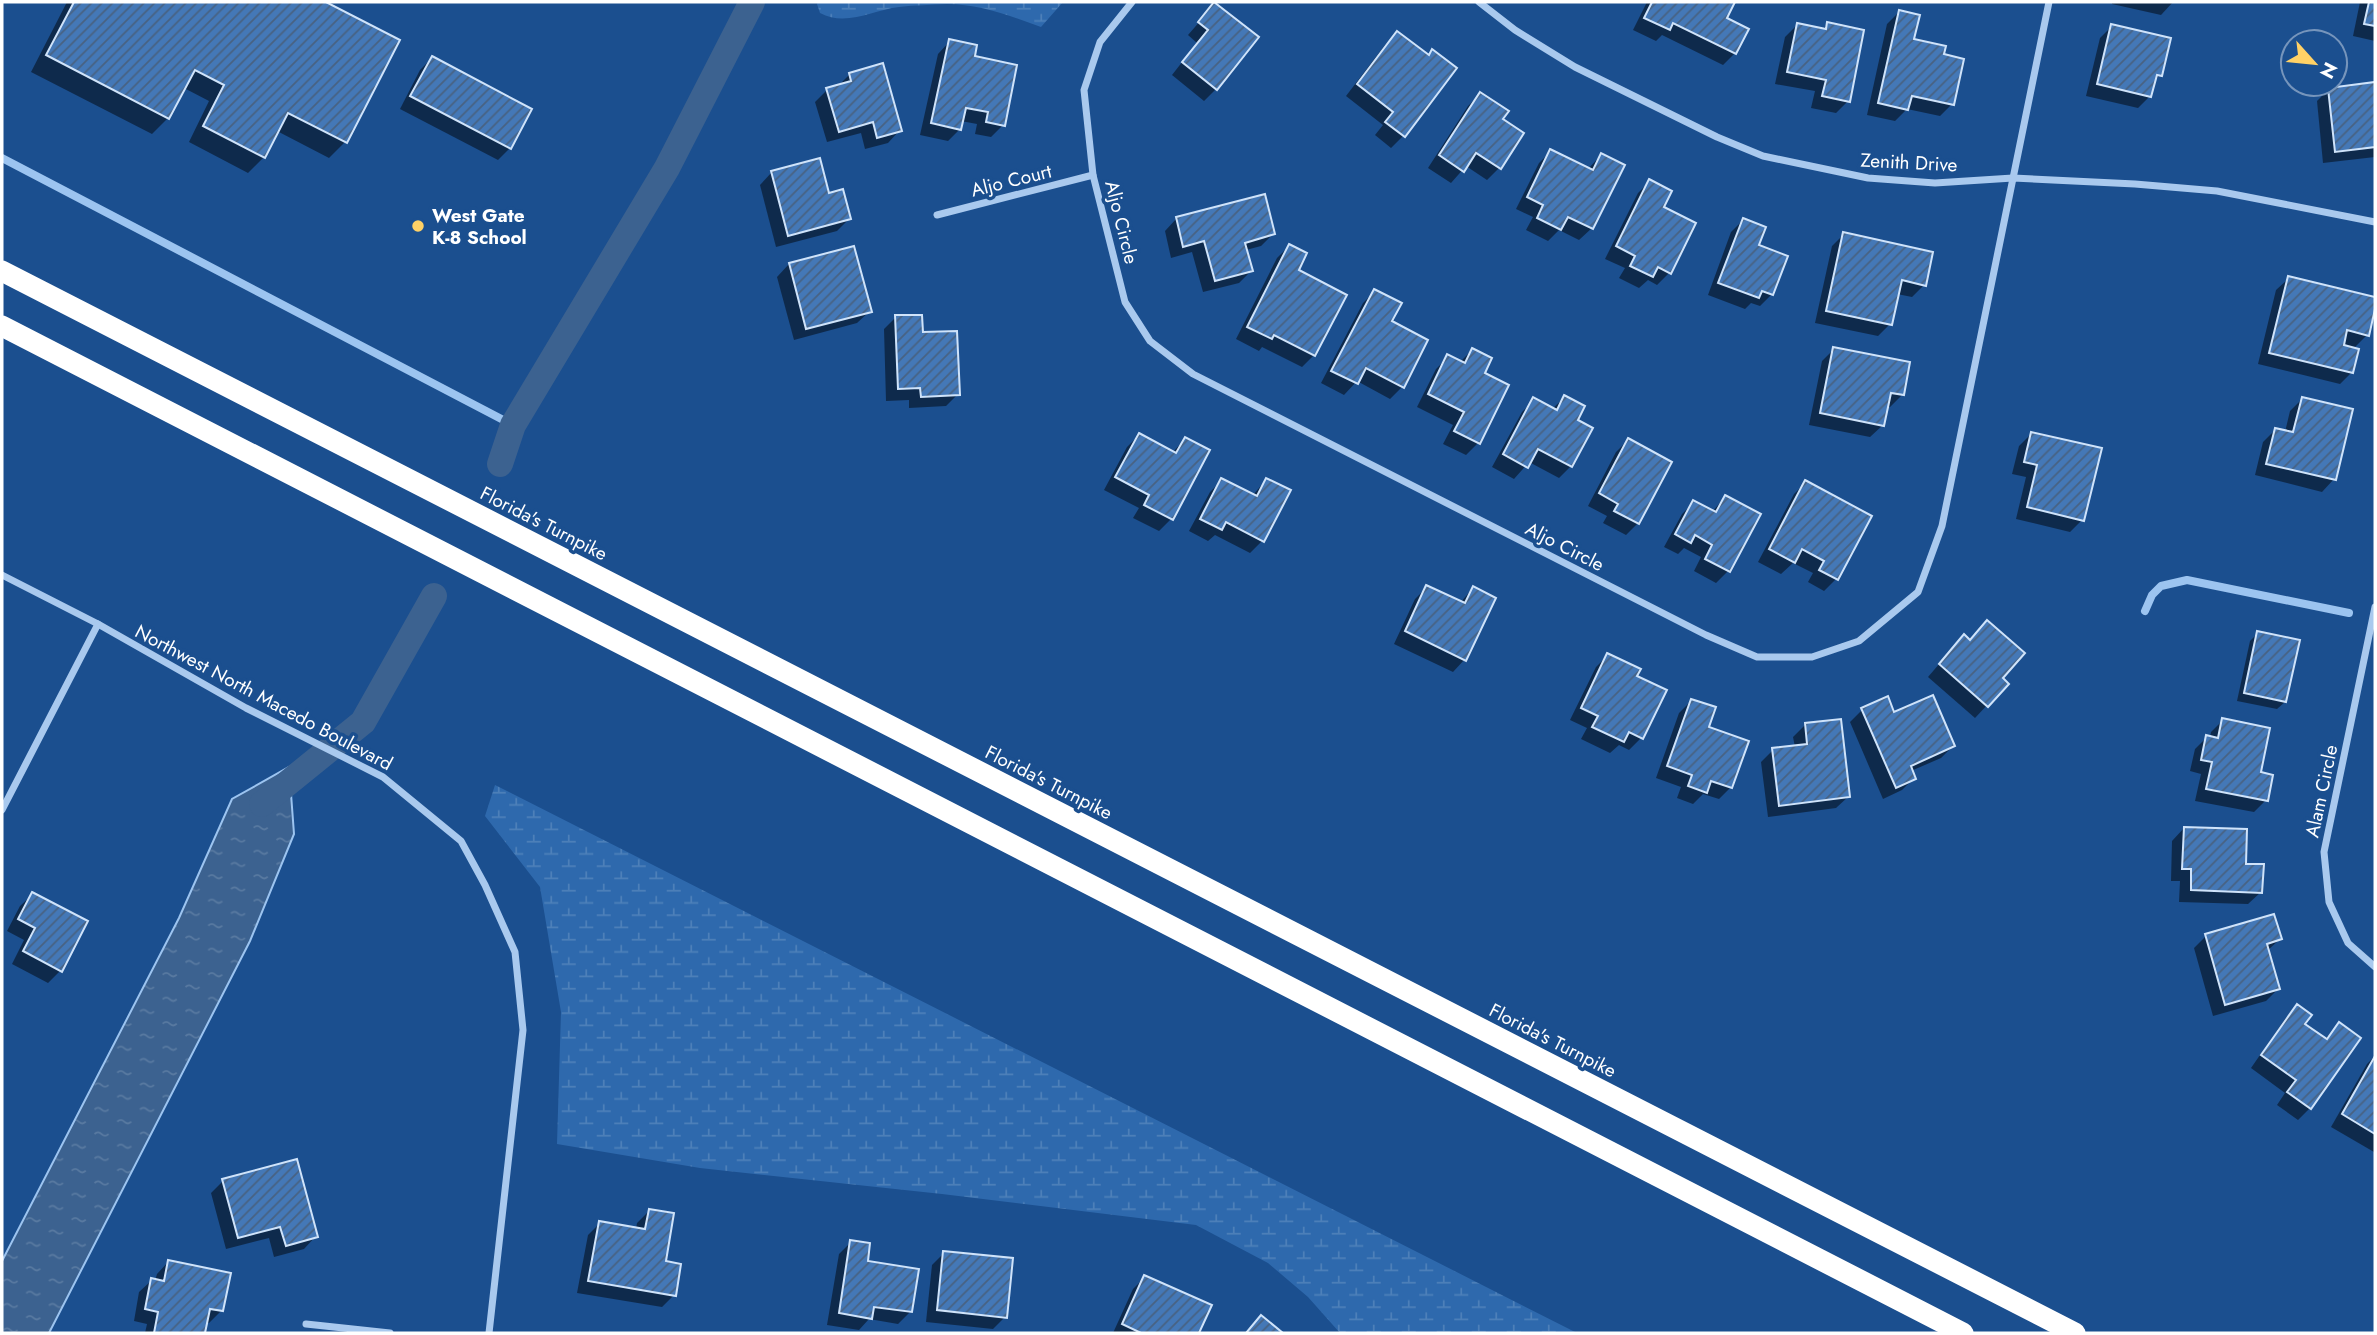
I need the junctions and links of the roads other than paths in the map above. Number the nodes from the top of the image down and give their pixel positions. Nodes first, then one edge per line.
1 (1132, 2) edge
2 (1479, 2) edge
3 (2049, 2) edge
4 (1093, 175) junction
5 (2013, 178) junction
6 (937, 215) dead end
7 (2375, 222) edge
8 (2, 271) edge
9 (2, 326) edge
10 (2, 575) edge
11 (2375, 607) edge
12 (98, 624) junction
13 (2, 810) edge
14 (2375, 967) edge
15 (306, 1324) dead end
16 (390, 1333) edge
17 (489, 1333) edge
18 (1963, 1333) edge
19 (2075, 1333) edge

1 - 4 street, Aljo Circle
2 - 5 street, Zenith Drive
3 - 5 street, Aljo Circle
4 - 5 street, Aljo Circle
4 - 6 street, Aljo Court
5 - 7 street, Zenith Drive
8 - 19 highway, Florida's Turnpike
9 - 18 highway
10 - 12 street, Northwest North Macedo Boulevard
11 - 14 street, Alam Circle
12 - 13 street
12 - 17 street, Northwest North Macedo Boulevard
15 - 16 street

